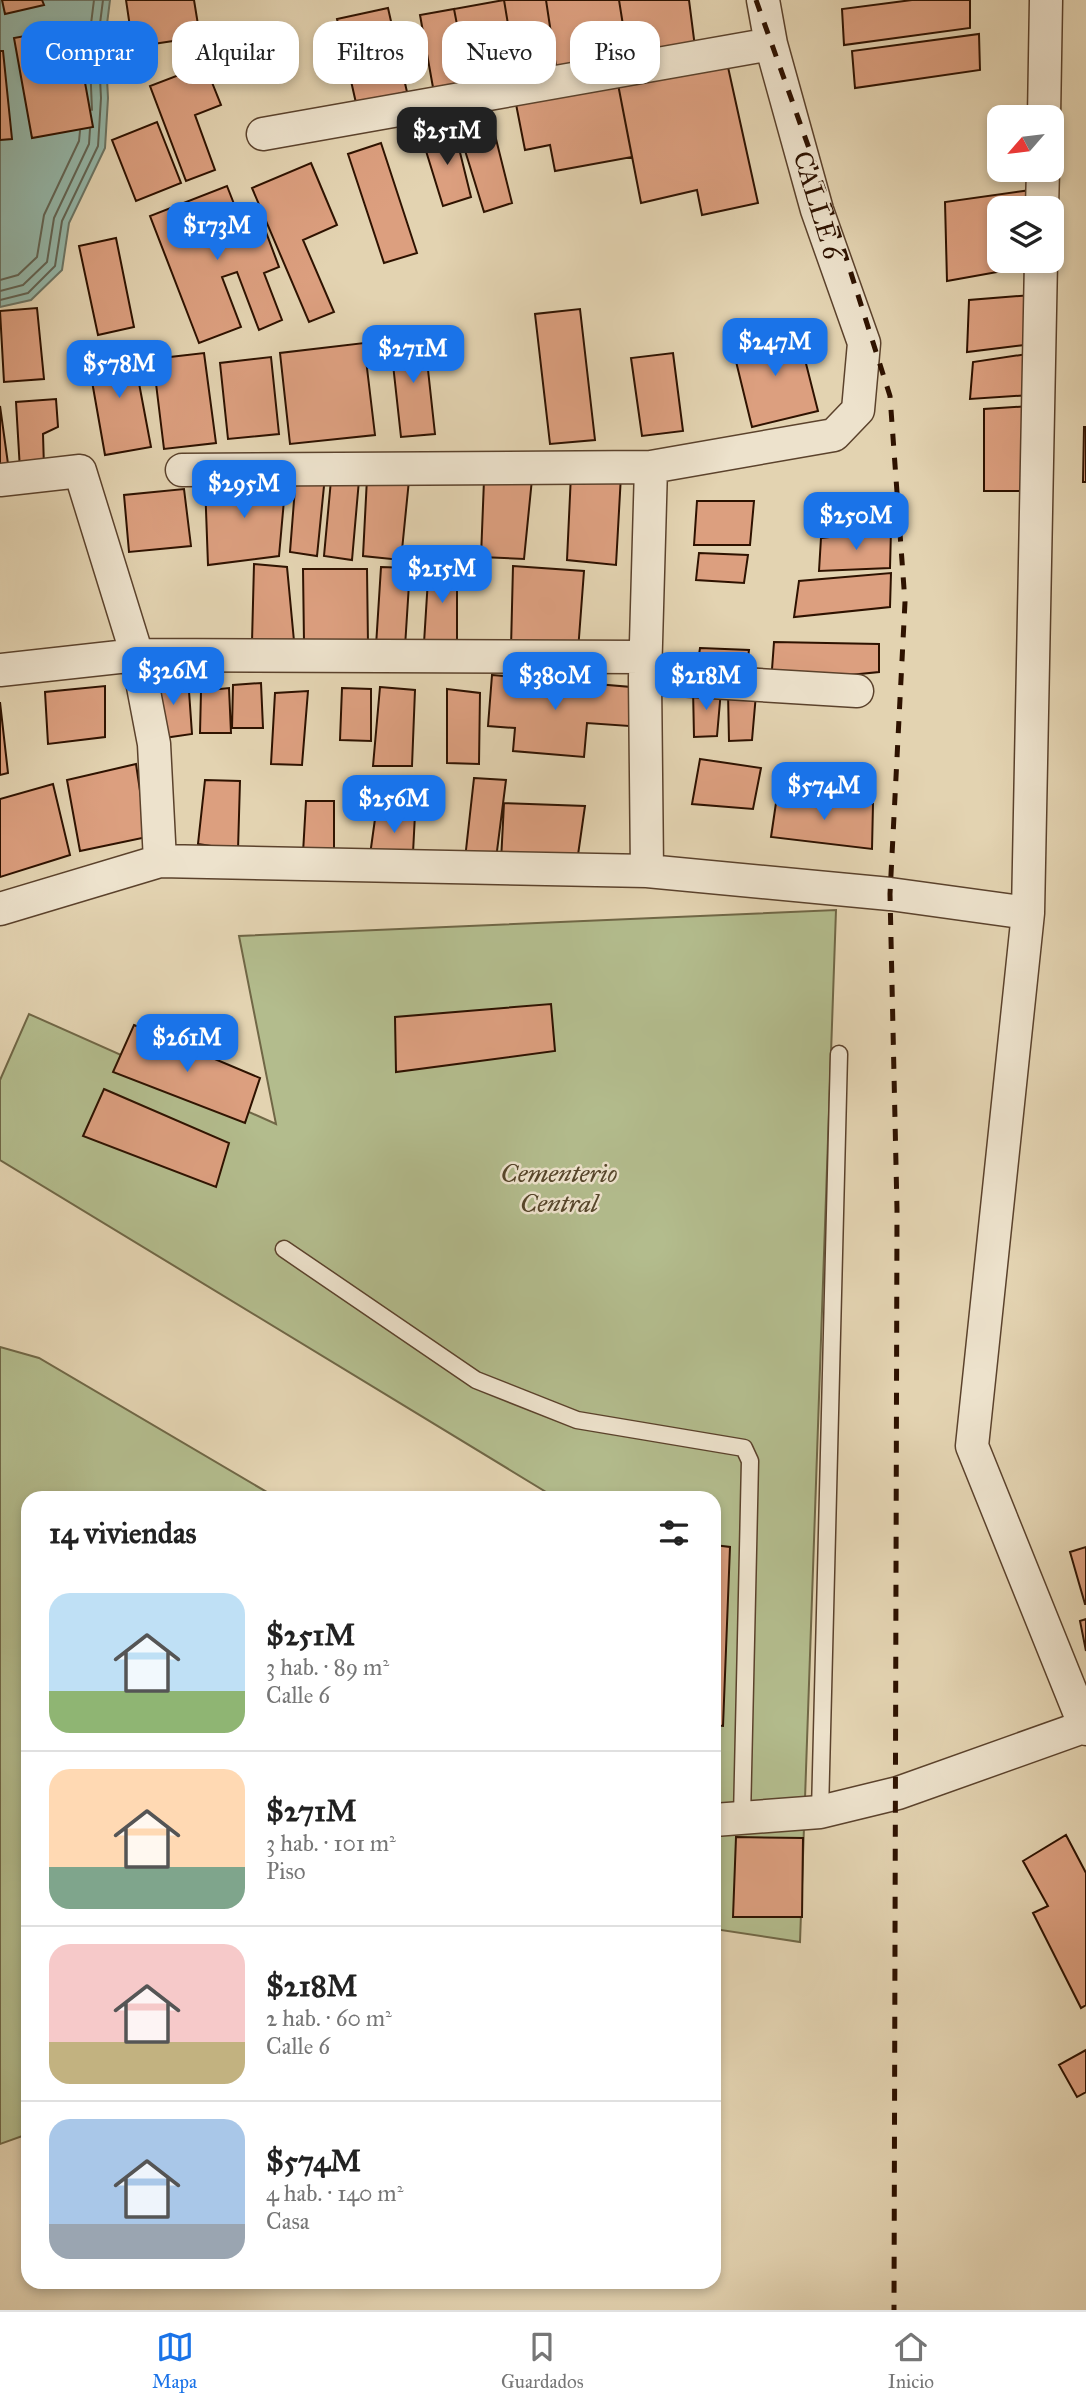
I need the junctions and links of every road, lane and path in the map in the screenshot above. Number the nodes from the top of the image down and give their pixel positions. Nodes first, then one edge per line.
1 (763, 0) edge
2 (1046, 0) edge
3 (771, 44) junction
4 (1044, 105) edge
5 (263, 134) dead end
6 (1041, 273) edge
7 (651, 467) junction
8 (182, 470) dead end
9 (0, 480) edge
10 (137, 655) junction
11 (645, 667) junction
12 (0, 670) edge
13 (858, 691) dead end
14 (160, 861) junction
15 (647, 871) junction
16 (0, 909) edge
17 (1028, 913) junction
18 (839, 1054) dead end
19 (284, 1249) dead end
20 (1086, 1727) edge
21 (820, 1812) junction
22 (728, 1819) edge

1 - 3 street, CALLE 6
2 - 4 street
3 - 5 street
3 - 7 street, CALLE 6
6 - 17 street
7 - 8 street
7 - 11 street
9 - 10 street
10 - 11 street
10 - 12 street
10 - 14 street
11 - 13 street
11 - 15 street
14 - 15 street
14 - 16 street
15 - 17 street
17 - 20 street
18 - 21 lane
19 - 22 lane
20 - 21 street
21 - 22 street

